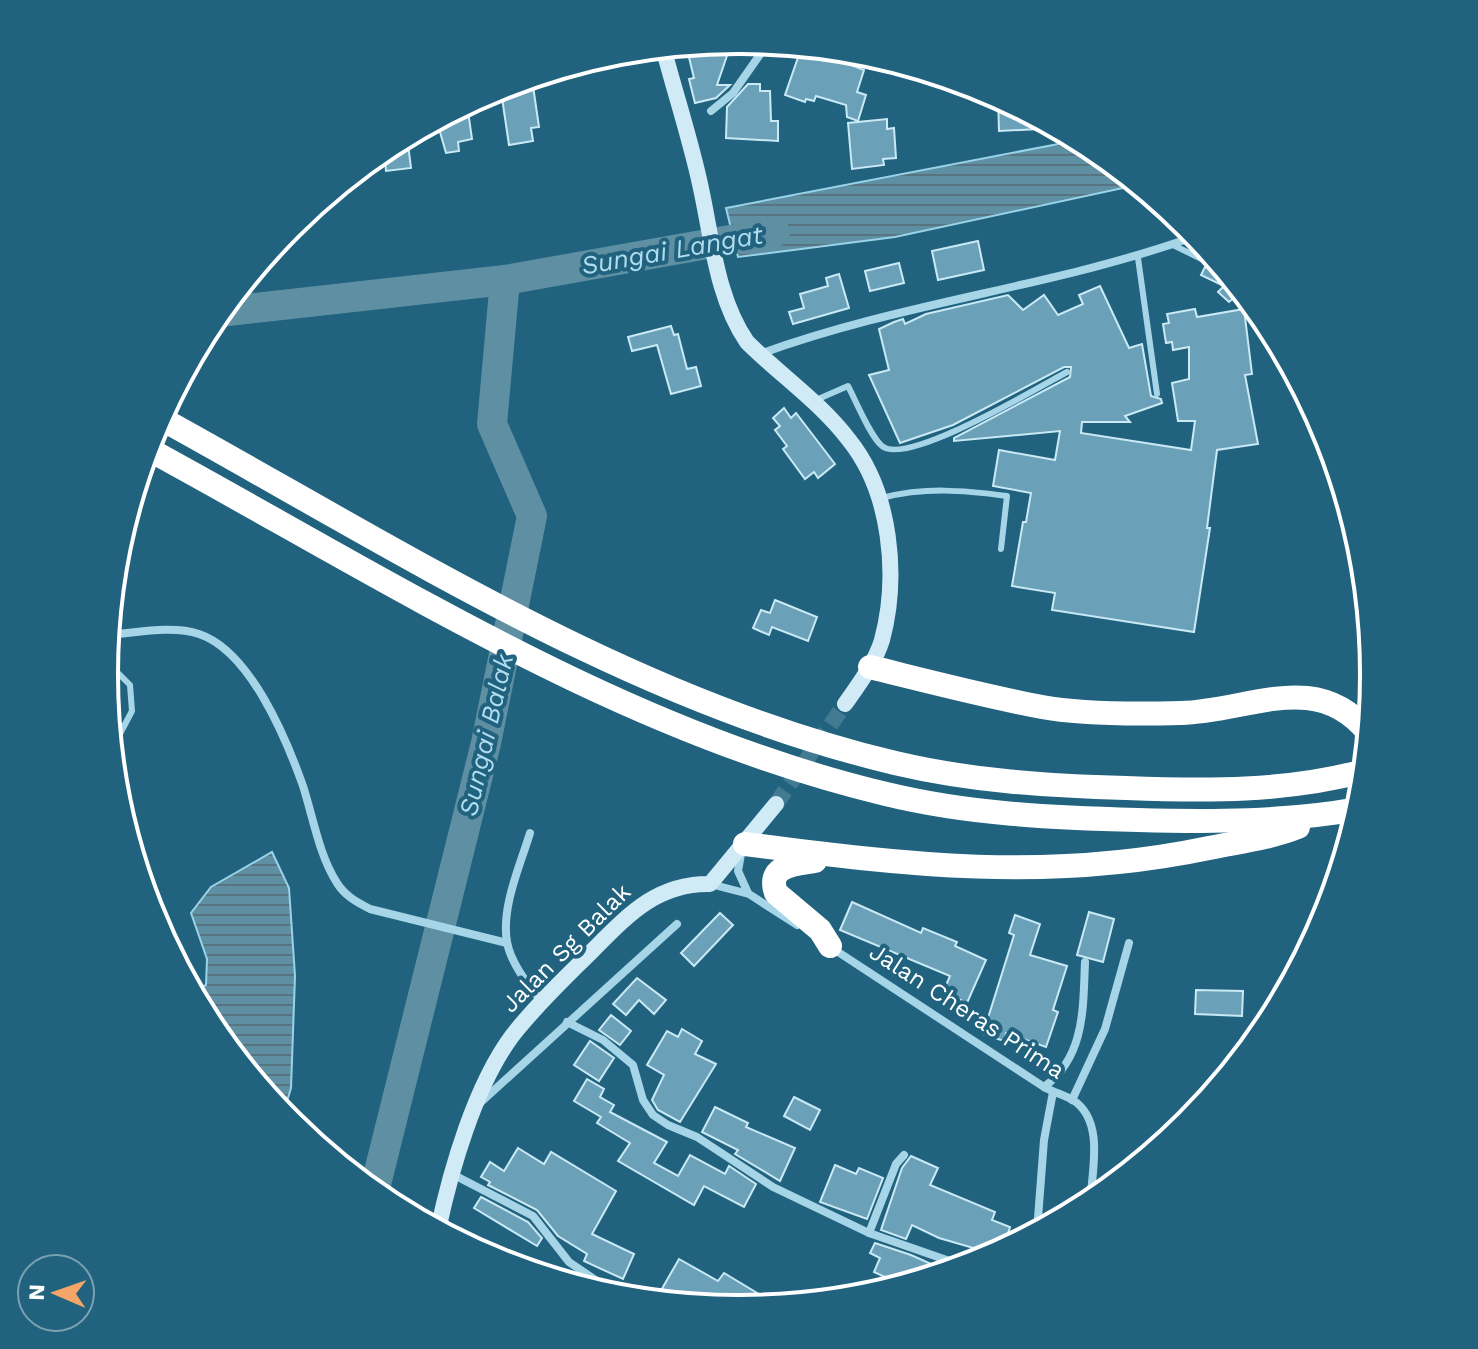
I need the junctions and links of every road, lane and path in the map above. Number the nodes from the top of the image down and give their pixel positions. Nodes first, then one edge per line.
1 (760, 55) edge
2 (666, 58) edge
3 (711, 111) dead end
4 (1183, 241) edge
5 (1173, 245) junction
6 (1138, 258) junction
7 (1199, 258) edge
8 (759, 354) junction
9 (1067, 372) dead end
10 (1157, 394) dead end
11 (813, 401) junction
12 (171, 424) edge
13 (159, 455) edge
14 (882, 498) junction
15 (1001, 549) dead end
16 (120, 634) edge
17 (870, 667) junction
18 (118, 673) edge
19 (845, 704) tunnel mouth
20 (1358, 719) edge
21 (122, 731) edge
22 (1351, 775) edge
23 (776, 804) tunnel mouth
24 (1344, 811) edge
25 (1330, 814) junction
26 (530, 833) dead end
27 (745, 844) junction
28 (846, 857) junction
29 (710, 884) junction
30 (749, 894) junction
31 (677, 924) dead end
32 (507, 943) junction
33 (1129, 943) dead end
34 (830, 946) junction
35 (1085, 962) dead end
36 (541, 1002) junction
37 (567, 1022) junction
38 (1048, 1090) junction
39 (1072, 1100) junction
40 (477, 1105) junction
41 (904, 1155) dead end
42 (451, 1173) junction
43 (1091, 1185) edge
44 (441, 1218) edge
45 (1038, 1218) edge
46 (869, 1233) junction
47 (945, 1259) edge
48 (591, 1277) edge

1 - 3 street
2 - 8 street
4 - 5 street
5 - 6 street
5 - 7 lane
6 - 8 street
6 - 10 lane
8 - 11 street
9 - 11 lane
11 - 14 street
12 - 22 highway
13 - 25 highway
14 - 15 lane
14 - 17 street
16 - 32 street
17 - 19 street
17 - 20 highway
18 - 21 lane
23 - 27 street
24 - 25 highway
25 - 28 highway
26 - 32 street
27 - 28 highway
27 - 29 street
27 - 30 street
28 - 34 highway
29 - 30 street, Jalan Cheras Prima
29 - 36 street, Jalan Sg Balak
30 - 34 street, Jalan Cheras Prima
31 - 37 street
32 - 36 street
33 - 39 street
34 - 38 street, Jalan Cheras Prima
35 - 38 street
36 - 40 street, Jalan Sg Balak
37 - 40 street
37 - 46 street
38 - 39 street, Jalan Cheras Prima
38 - 45 street
39 - 43 street, Jalan Cheras Prima
40 - 42 street, Jalan Sg Balak
41 - 46 street
42 - 44 street, Jalan Sg Balak
42 - 48 street
46 - 47 street

